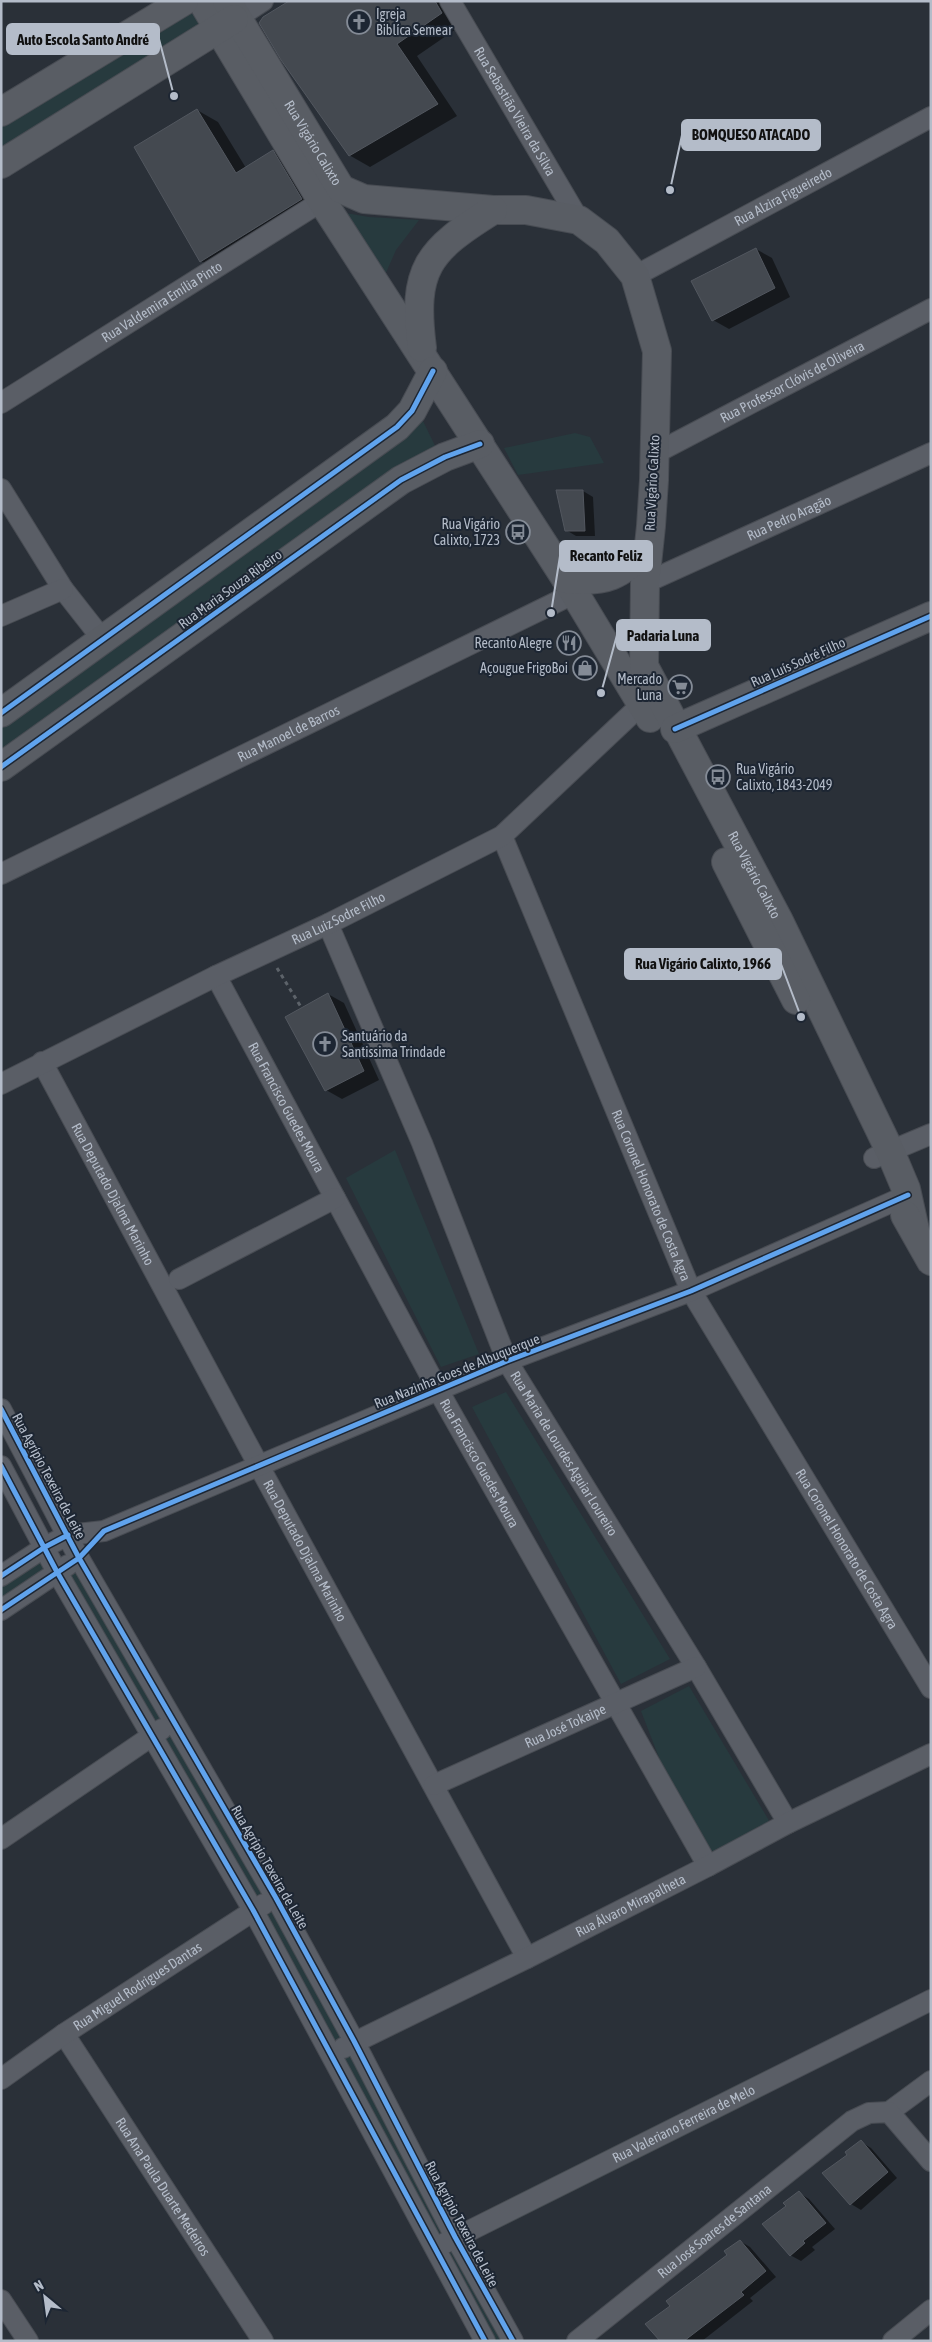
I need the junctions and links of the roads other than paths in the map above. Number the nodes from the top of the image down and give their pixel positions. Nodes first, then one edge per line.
1 (184, 1) edge
2 (202, 1) edge
3 (263, 1) edge
4 (450, 1) edge
5 (227, 16) edge
6 (1, 112) edge
7 (931, 118) edge
8 (1, 164) edge
9 (322, 201) junction
10 (493, 210) junction
11 (579, 220) junction
12 (635, 276) junction
13 (930, 311) edge
14 (428, 362) junction
15 (1, 403) edge
16 (480, 444) junction
17 (931, 453) edge
18 (654, 454) junction
19 (1, 489) edge
20 (648, 549) junction
21 (645, 583) junction
22 (571, 586) junction
23 (63, 589) junction
24 (1, 616) edge
25 (931, 616) edge
26 (103, 640) junction
27 (642, 704) junction
28 (1, 713) edge
29 (675, 729) junction
30 (1, 767) edge
31 (502, 836) junction
32 (1, 874) edge
33 (328, 924) junction
34 (216, 976) junction
35 (42, 1062) junction
36 (1, 1084) edge
37 (931, 1134) edge
38 (882, 1154) junction
39 (335, 1198) junction
40 (902, 1198) junction
41 (931, 1261) edge
42 (179, 1279) dead end
43 (691, 1291) junction
44 (507, 1361) junction
45 (438, 1390) junction
46 (1, 1408) edge
47 (1, 1466) edge
48 (258, 1466) junction
49 (104, 1531) junction
50 (68, 1535) junction
51 (45, 1547) junction
52 (79, 1558) junction
53 (57, 1572) junction
54 (1, 1576) edge
55 (1, 1610) edge
56 (696, 1667) junction
57 (931, 1688) edge
58 (615, 1703) junction
59 (173, 1722) junction
60 (152, 1736) junction
61 (931, 1754) edge
62 (434, 1785) junction
63 (788, 1822) junction
64 (1, 1840) edge
65 (708, 1866) junction
66 (276, 1898) junction
67 (253, 1910) junction
68 (527, 1958) junction
69 (931, 2000) edge
70 (64, 2034) junction
71 (354, 2042) junction
72 (331, 2054) junction
73 (1, 2079) edge
74 (931, 2081) edge
75 (889, 2112) junction
76 (931, 2161) edge
77 (455, 2237) junction
78 (435, 2248) junction
79 (1, 2300) edge
80 (931, 2310) edge
81 (28, 2341) edge
82 (263, 2341) edge
83 (486, 2341) edge
84 (512, 2341) edge
85 (577, 2341) edge
86 (893, 2341) edge

1 - 6 main road
2 - 5 main road, Rua Vigário Calixto
3 - 5 street
4 - 11 street, Rua Sebastião Vieira da Silva
5 - 8 main road
5 - 9 main road, Rua Vigário Calixto
5 - 10 main road, Rua Vigário Calixto
7 - 12 street, Rua Alzira Figueiredo
9 - 14 main road, Rua Vigário Calixto
9 - 15 street, Rua Valdemira Emília Pinto
10 - 11 main road, Rua Vigário Calixto
10 - 14 main road
11 - 12 main road, Rua Vigário Calixto
12 - 18 main road, Rua Vigário Calixto
13 - 18 street, Rua Professor Clóvis de Oliveira
14 - 16 main road, Rua Vigário Calixto
14 - 26 main road
16 - 22 main road, Rua Vigário Calixto
16 - 30 main road, Rua Maria Souza Ribeiro
17 - 21 street, Rua Pedro Aragão
18 - 20 main road, Rua Vigário Calixto
19 - 23 street
20 - 21 main road, Rua Vigário Calixto
20 - 22 main road
21 - 29 main road, Rua Vigário Calixto
22 - 27 main road, Rua Vigário Calixto
22 - 32 street, Rua Manoel de Barros
23 - 24 street
23 - 26 street
25 - 29 main road, Rua Luís Sodré Filho
26 - 28 main road
27 - 31 street, Rua Luiz Sodre Filho
27 - 38 main road, Rua Vigário Calixto
29 - 38 main road, Rua Vigário Calixto
31 - 33 street, Rua Luiz Sodre Filho
31 - 43 street, Rua Coronel Honorato de Costa Agra
33 - 34 street, Rua Luiz Sodre Filho
33 - 44 street, Rua Maria de Lourdes Aguiar Loureiro
34 - 35 street, Rua Luiz Sodre Filho
34 - 39 street, Rua Francisco Guedes Moura
35 - 36 street, Rua Luiz Sodre Filho
35 - 48 street, Rua Deputado Djalma Marinho
37 - 38 street
38 - 40 main road, Rua Vigário Calixto
39 - 42 street
39 - 45 street, Rua Francisco Guedes Moura
40 - 41 main road, Rua Vigário Calixto
40 - 43 street, Rua Nazinha Goes de Albuquerque
43 - 44 street, Rua Nazinha Goes de Albuquerque
43 - 57 street, Rua Coronel Honorato de Costa Agra
44 - 45 street, Rua Nazinha Goes de Albuquerque
44 - 56 street, Rua Maria de Lourdes Aguiar Loureiro
45 - 48 street, Rua Nazinha Goes de Albuquerque
45 - 58 street, Rua Francisco Guedes Moura
46 - 50 street, Rua Agrípio Texeira de Leite
47 - 51 street
48 - 49 street, Rua Nazinha Goes de Albuquerque
48 - 62 street, Rua Deputado Djalma Marinho
49 - 50 street, Rua Nazinha Goes de Albuquerque
49 - 52 street, Rua Nazinha Goes de Albuquerque
50 - 51 street
50 - 52 street, Rua Agrípio Texeira de Leite
51 - 53 street
51 - 54 street
52 - 53 street, Rua Nazinha Goes de Albuquerque
52 - 59 street, Rua Agrípio Texeira de Leite
53 - 55 street, Rua Nazinha Goes de Albuquerque
53 - 60 street
56 - 58 street, Rua José Tokaipe
56 - 63 street, Rua Maria de Lourdes Aguiar Loureiro
58 - 62 street, Rua José Tokaipe
58 - 65 street, Rua Francisco Guedes Moura
59 - 60 street
59 - 66 street, Rua Agrípio Texeira de Leite
60 - 64 street
60 - 67 street
61 - 63 street, Rua Álvaro Mirapalheta
62 - 68 street, Rua Deputado Djalma Marinho
63 - 65 street, Rua Álvaro Mirapalheta
65 - 68 street, Rua Álvaro Mirapalheta
66 - 67 street, Rua Miguel Rodrigues Dantas
66 - 71 street, Rua Agrípio Texeira de Leite
67 - 70 street, Rua Miguel Rodrigues Dantas
67 - 72 street
68 - 71 street, Rua Álvaro Mirapalheta
69 - 77 street, Rua Valeriano Ferreira de Melo
70 - 73 street, Rua Miguel Rodrigues Dantas
70 - 82 street, Rua Ana Paula Duarte Medeiros
71 - 72 street, Rua Álvaro Mirapalheta
71 - 77 street, Rua Agrípio Texeira de Leite
72 - 78 street
74 - 75 street
75 - 76 street
75 - 85 street, Rua José Soares de Santana
77 - 78 street, Rua Valeriano Ferreira de Melo
77 - 84 street, Rua Agrípio Texeira de Leite
78 - 83 street
79 - 81 street
80 - 86 street

